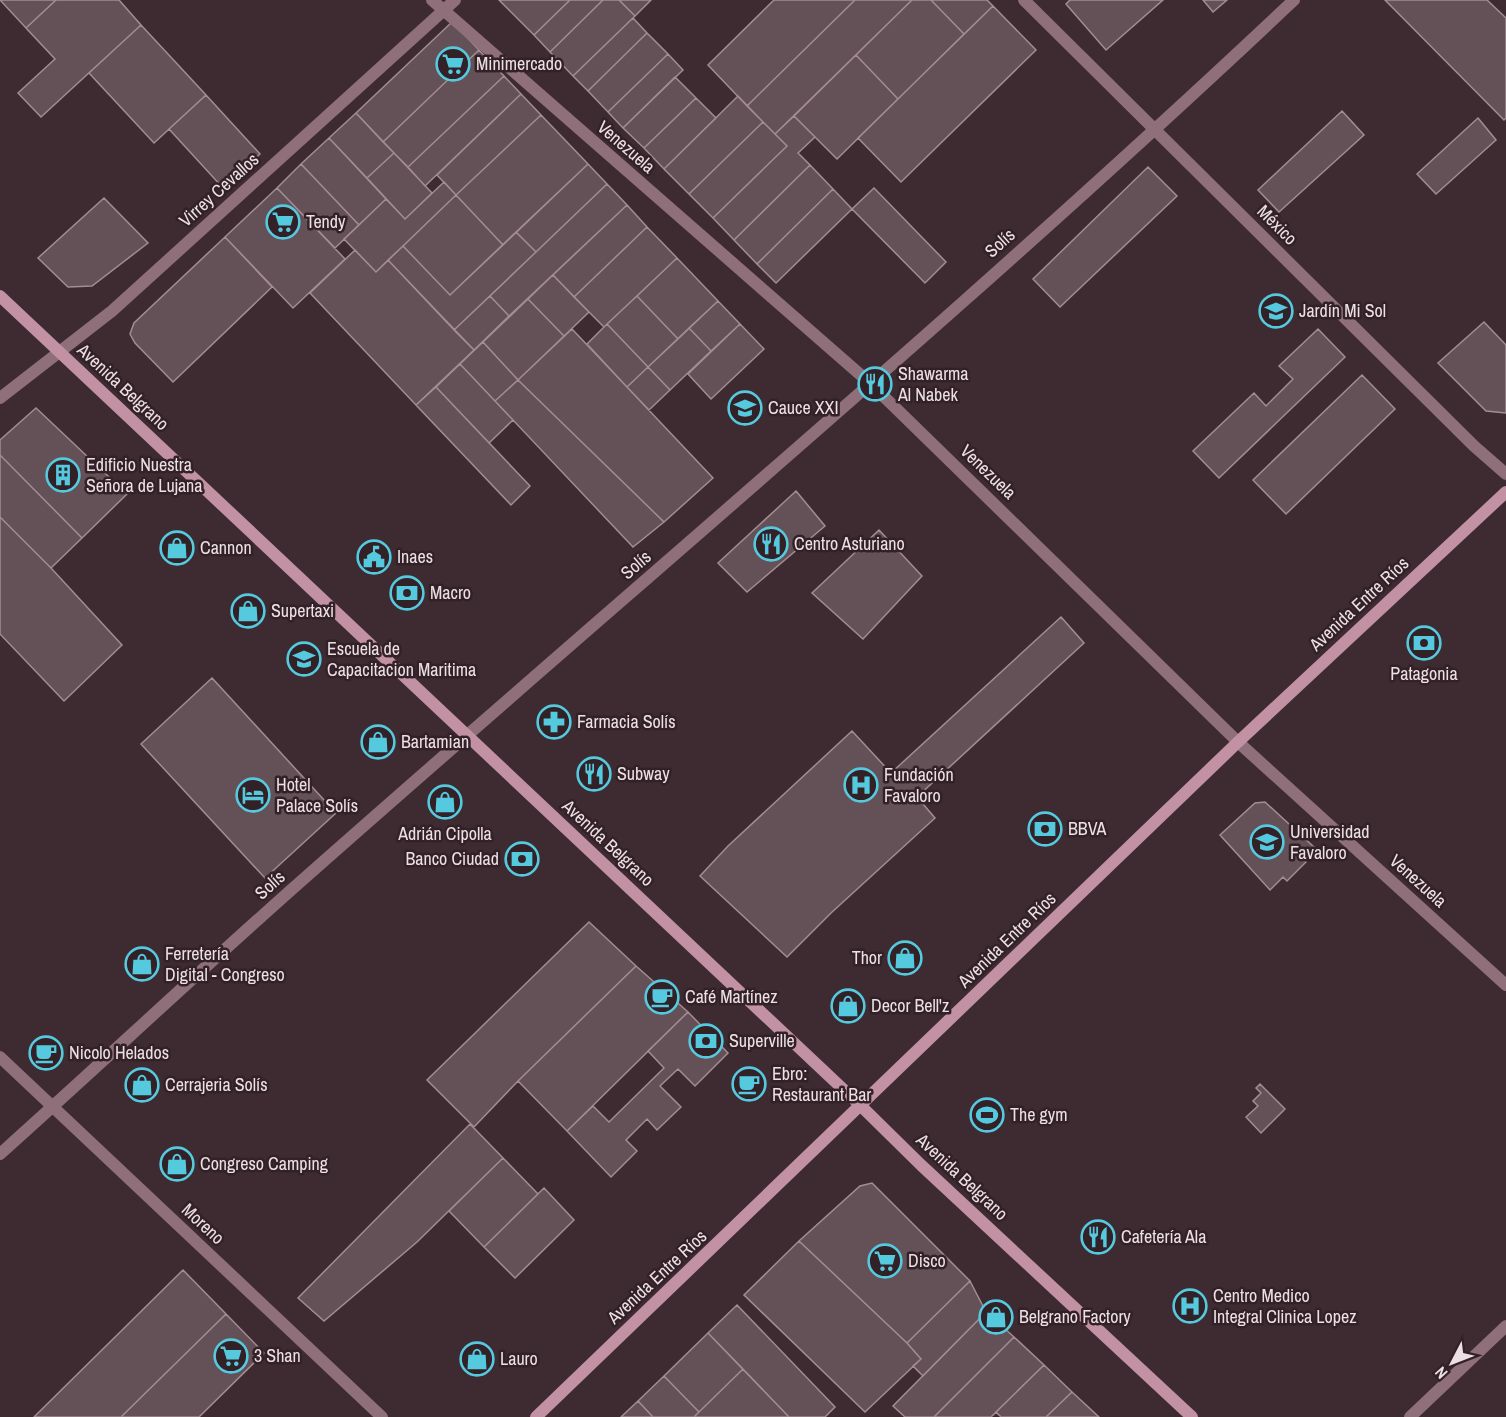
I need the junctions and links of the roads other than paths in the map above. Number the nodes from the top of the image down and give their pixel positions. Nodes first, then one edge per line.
1 (432, 0) edge
2 (454, 0) edge
3 (1024, 0) edge
4 (1294, 0) edge
5 (442, 11) junction
6 (1154, 130) junction
7 (0, 296) edge
8 (60, 352) junction
9 (871, 384) junction
10 (0, 398) edge
11 (1506, 474) edge
12 (1506, 492) edge
13 (467, 735) junction
14 (1238, 742) junction
15 (1506, 985) edge
16 (0, 1058) edge
17 (861, 1106) junction
18 (52, 1107) junction
19 (0, 1154) edge
20 (1506, 1326) edge
21 (382, 1417) edge
22 (536, 1417) edge
23 (1192, 1417) edge
24 (1410, 1417) edge

1 - 5 street, Venezuela
2 - 5 street, Virrey Cevallos
3 - 6 street, México
4 - 6 street, Solís
5 - 8 street, Virrey Cevallos
5 - 9 street, Venezuela
6 - 9 street, Solís
6 - 11 street, México
7 - 8 main road, Avenida Belgrano
8 - 10 street, Virrey Cevallos
8 - 13 main road, Avenida Belgrano
9 - 13 street, Solís
9 - 14 street, Venezuela
12 - 14 main road, Avenida Entre Ríos
13 - 17 main road, Avenida Belgrano
13 - 18 street, Solís
14 - 15 street, Venezuela
14 - 17 main road, Avenida Entre Ríos
16 - 18 street, Moreno
17 - 22 main road, Avenida Entre Ríos
17 - 23 main road, Avenida Belgrano
18 - 19 street, Solís
18 - 21 street, Moreno
20 - 24 street

